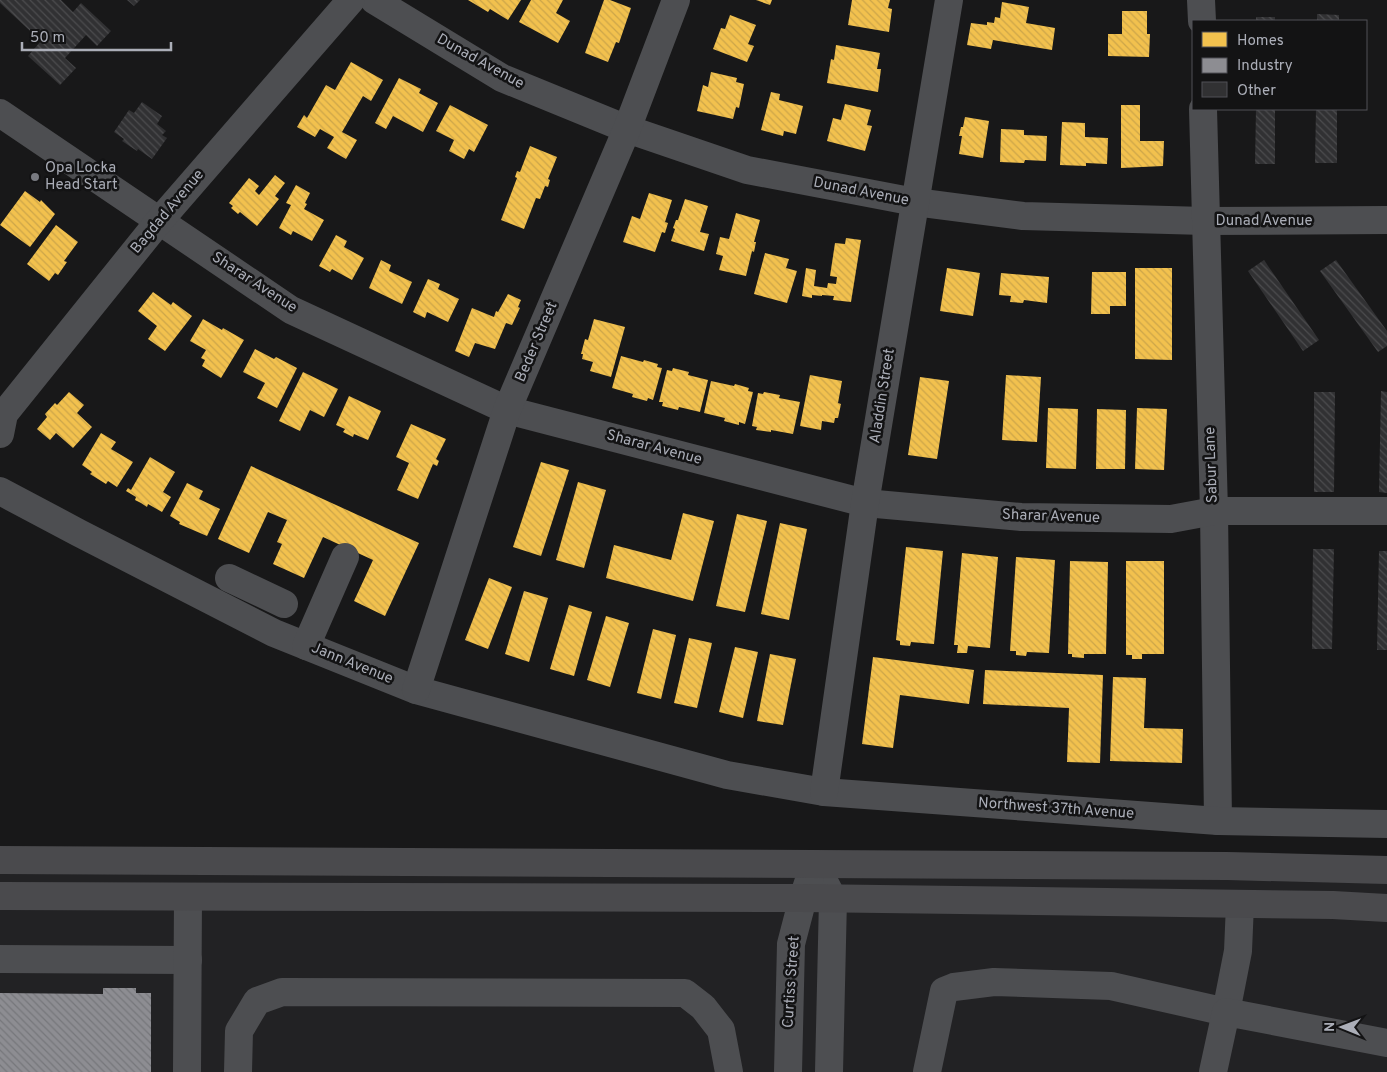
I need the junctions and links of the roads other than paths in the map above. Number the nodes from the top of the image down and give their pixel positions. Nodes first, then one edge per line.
1 (351, 0) edge
2 (374, 0) edge
3 (676, 0) edge
4 (949, 0) edge
5 (1201, 0) edge
6 (1202, 20) edge
7 (1203, 110) edge
8 (0, 113) edge
9 (627, 129) junction
10 (915, 202) junction
11 (160, 220) junction
12 (1387, 220) edge
13 (1205, 221) junction
14 (508, 410) junction
15 (0, 434) edge
16 (0, 491) edge
17 (865, 503) junction
18 (1214, 511) junction
19 (1387, 511) edge
20 (345, 557) dead end
21 (229, 578) dead end
22 (256, 591) junction
23 (284, 604) dead end
24 (245, 618) junction
25 (306, 646) junction
26 (416, 690) junction
27 (727, 775) joint
28 (824, 792) junction
29 (1218, 821) junction
30 (1387, 824) edge
31 (0, 860) edge
32 (815, 864) junction
33 (1387, 870) edge
34 (0, 896) edge
35 (188, 897) junction
36 (802, 898) junction
37 (833, 899) junction
38 (1240, 904) junction
39 (1387, 908) edge
40 (0, 958) edge
41 (188, 960) junction
42 (1226, 1012) junction
43 (1387, 1043) edge
44 (187, 1072) edge
45 (238, 1072) edge
46 (729, 1072) edge
47 (788, 1072) edge
48 (829, 1072) edge
49 (927, 1072) edge
50 (1213, 1072) edge

1 - 11 street, Bagdad Avenue
2 - 9 street, Dunad Avenue
3 - 9 street, Beder Street
4 - 10 street, Aladdin Street
5 - 6 street
7 - 13 street, Sabur Lane
8 - 11 street, Sharar Avenue
9 - 10 street, Dunad Avenue
9 - 14 street, Beder Street
10 - 13 street, Dunad Avenue
10 - 17 street, Aladdin Street
11 - 14 street, Sharar Avenue
11 - 15 street, Bagdad Avenue
12 - 13 street, Dunad Avenue
13 - 18 street, Sabur Lane
14 - 17 street, Sharar Avenue
14 - 26 street, Beder Street
16 - 24 street, Jann Avenue
17 - 18 street, Sharar Avenue
17 - 28 street, Aladdin Street
18 - 19 street, Sharar Avenue
18 - 29 street, Sabur Lane
20 - 25 street
21 - 22 street
22 - 23 street
22 - 24 street
24 - 25 street, Jann Avenue
25 - 26 street, Jann Avenue
26 - 27 street, Jann Avenue
27 - 28 street, Northwest 37th Avenue
28 - 29 street, Northwest 37th Avenue
29 - 30 street, Northwest 37th Avenue
31 - 32 main road
32 - 33 main road
32 - 36 street, Curtiss Street
32 - 37 street
34 - 35 main road
35 - 36 main road
35 - 41 street
36 - 37 main road
36 - 47 street, Curtiss Street
37 - 38 main road
37 - 48 street
38 - 39 main road
38 - 42 street
40 - 41 street
41 - 44 street
42 - 43 street
42 - 49 street
42 - 50 street
45 - 46 street

